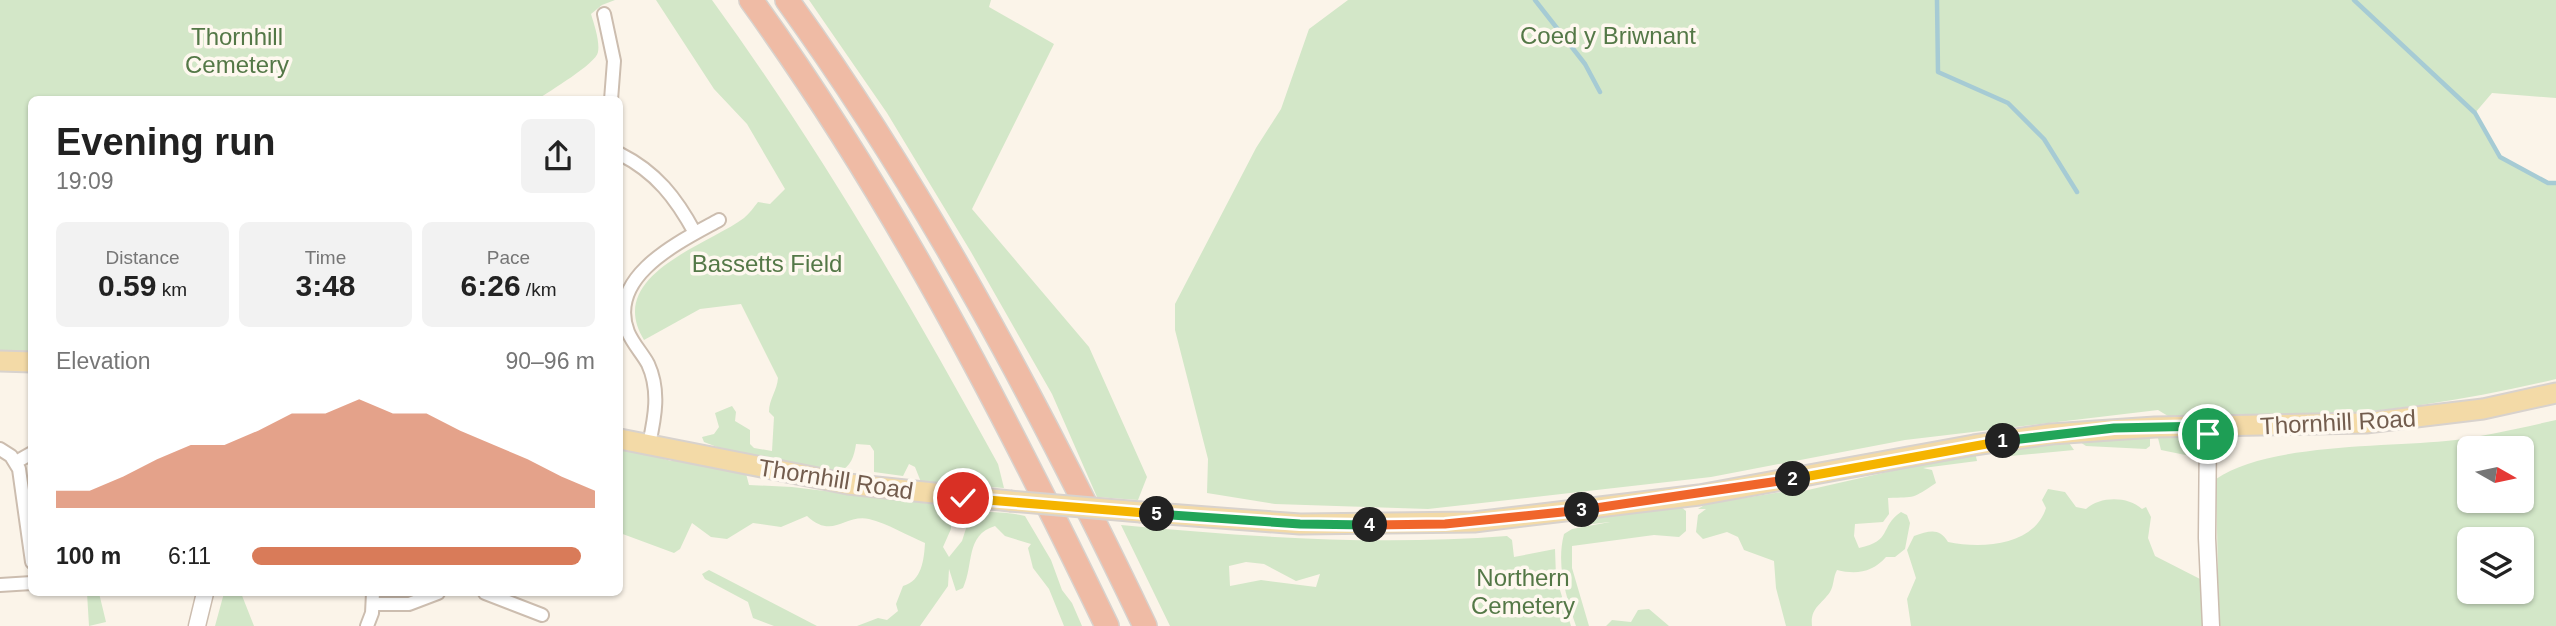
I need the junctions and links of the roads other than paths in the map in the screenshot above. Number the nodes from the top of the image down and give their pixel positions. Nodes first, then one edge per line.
1 (751, 0) edge
2 (787, 0) edge
3 (604, 14) dead end
4 (611, 96) edge
5 (623, 156) edge
6 (719, 220) dead end
7 (695, 233) junction
8 (623, 310) edge
9 (623, 316) edge
10 (0, 361) edge
11 (28, 362) edge
12 (2556, 393) edge
13 (2208, 426) junction
14 (623, 440) edge
15 (649, 444) junction
16 (0, 449) edge
17 (28, 455) edge
18 (16, 462) junction
19 (28, 537) edge
20 (28, 583) edge
21 (0, 585) edge
22 (204, 596) edge
23 (430, 596) edge
24 (493, 596) edge
25 (373, 599) edge
26 (542, 615) dead end
27 (197, 626) edge
28 (367, 626) edge
29 (1107, 626) edge
30 (1145, 626) edge
31 (2211, 626) edge

1 - 29 highway
2 - 30 highway
3 - 4 street
5 - 7 street
6 - 7 street
7 - 8 street
9 - 15 street
10 - 11 main road
12 - 13 main road, Thornhill Road
13 - 15 main road, Thornhill Road, bridge
13 - 31 street
14 - 15 main road, Thornhill Road
16 - 18 street
17 - 18 street
18 - 19 street
20 - 21 street
22 - 27 street
23 - 25 street
24 - 26 street
25 - 28 street

